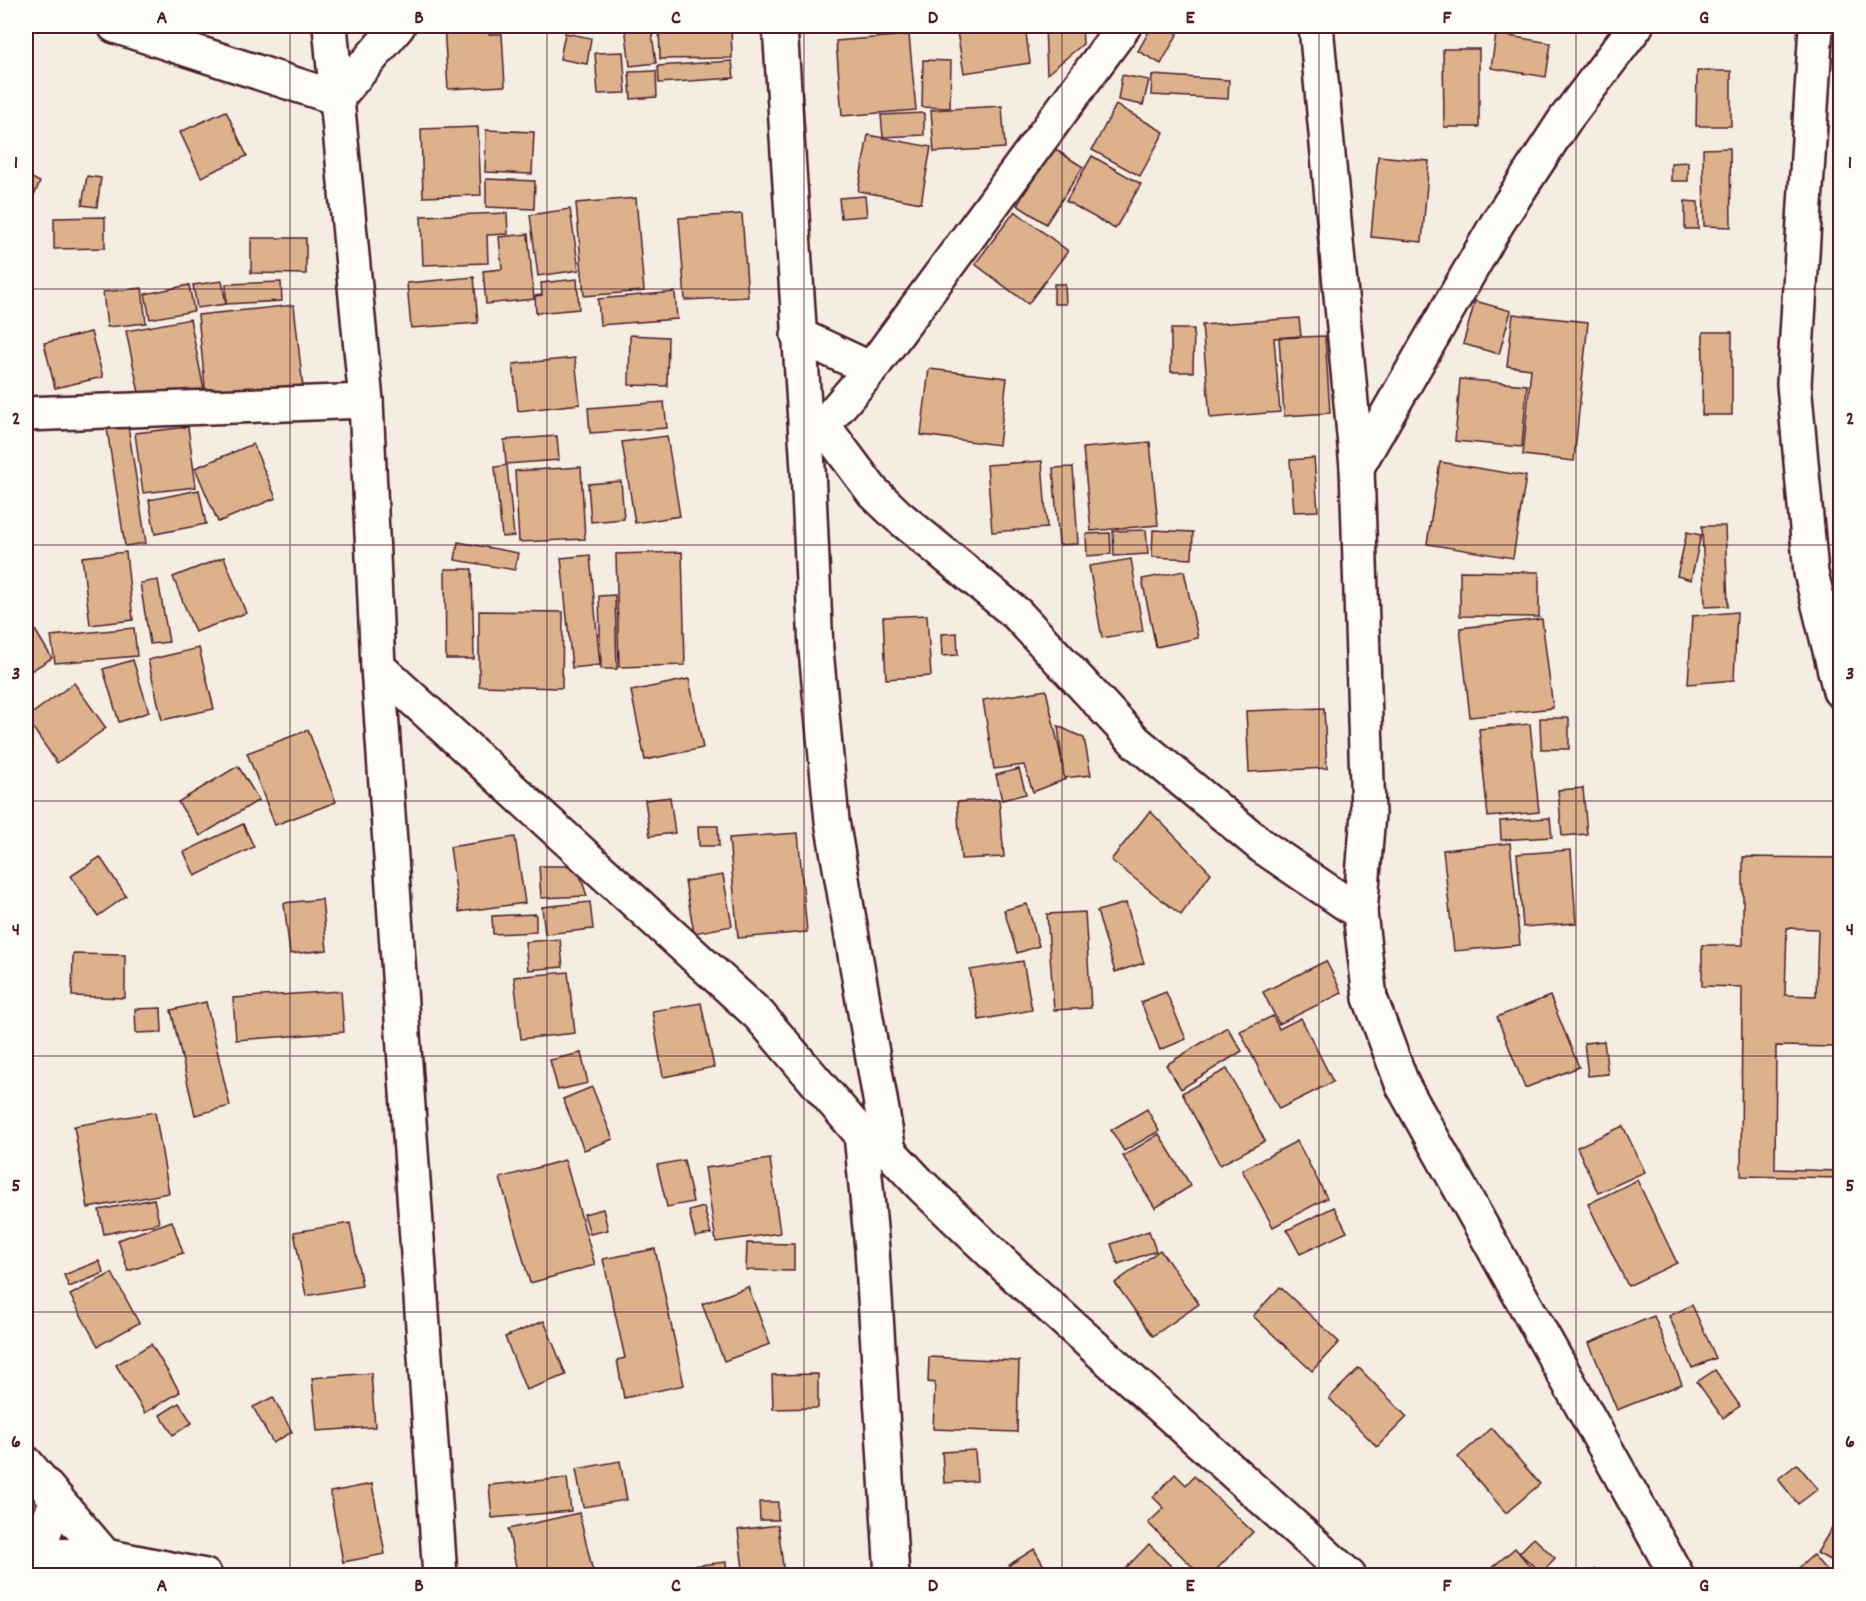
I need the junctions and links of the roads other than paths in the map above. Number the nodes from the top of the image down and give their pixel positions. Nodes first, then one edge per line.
1 (115, 26) edge
2 (330, 26) edge
3 (398, 26) edge
4 (780, 26) edge
5 (1124, 26) edge
6 (1316, 26) edge
7 (1636, 26) edge
8 (1816, 26) edge
9 (337, 98) junction
10 (798, 335) junction
11 (871, 369) junction
12 (366, 401) junction
13 (26, 414) edge
14 (815, 435) junction
15 (1357, 467) junction
16 (378, 667) junction
17 (1840, 691) edge
18 (1360, 913) junction
19 (861, 1134) junction
20 (889, 1151) junction
21 (26, 1463) edge
22 (57, 1499) junction
23 (31, 1555) edge
24 (105, 1556) junction
25 (205, 1575) edge
26 (440, 1575) edge
27 (892, 1575) edge
28 (1349, 1575) edge
29 (1677, 1575) edge

1 - 9 street
2 - 9 street
3 - 9 street
4 - 10 street
5 - 11 street
6 - 15 street
7 - 15 street
8 - 17 street
9 - 12 street
10 - 11 street
10 - 14 street
11 - 14 street
12 - 13 street
12 - 16 street
14 - 18 street
14 - 20 street
15 - 18 street
16 - 19 street
16 - 26 street
18 - 29 street
19 - 20 street
19 - 27 street
20 - 28 street
21 - 22 street
22 - 23 street
22 - 24 street
23 - 24 street
24 - 25 street

